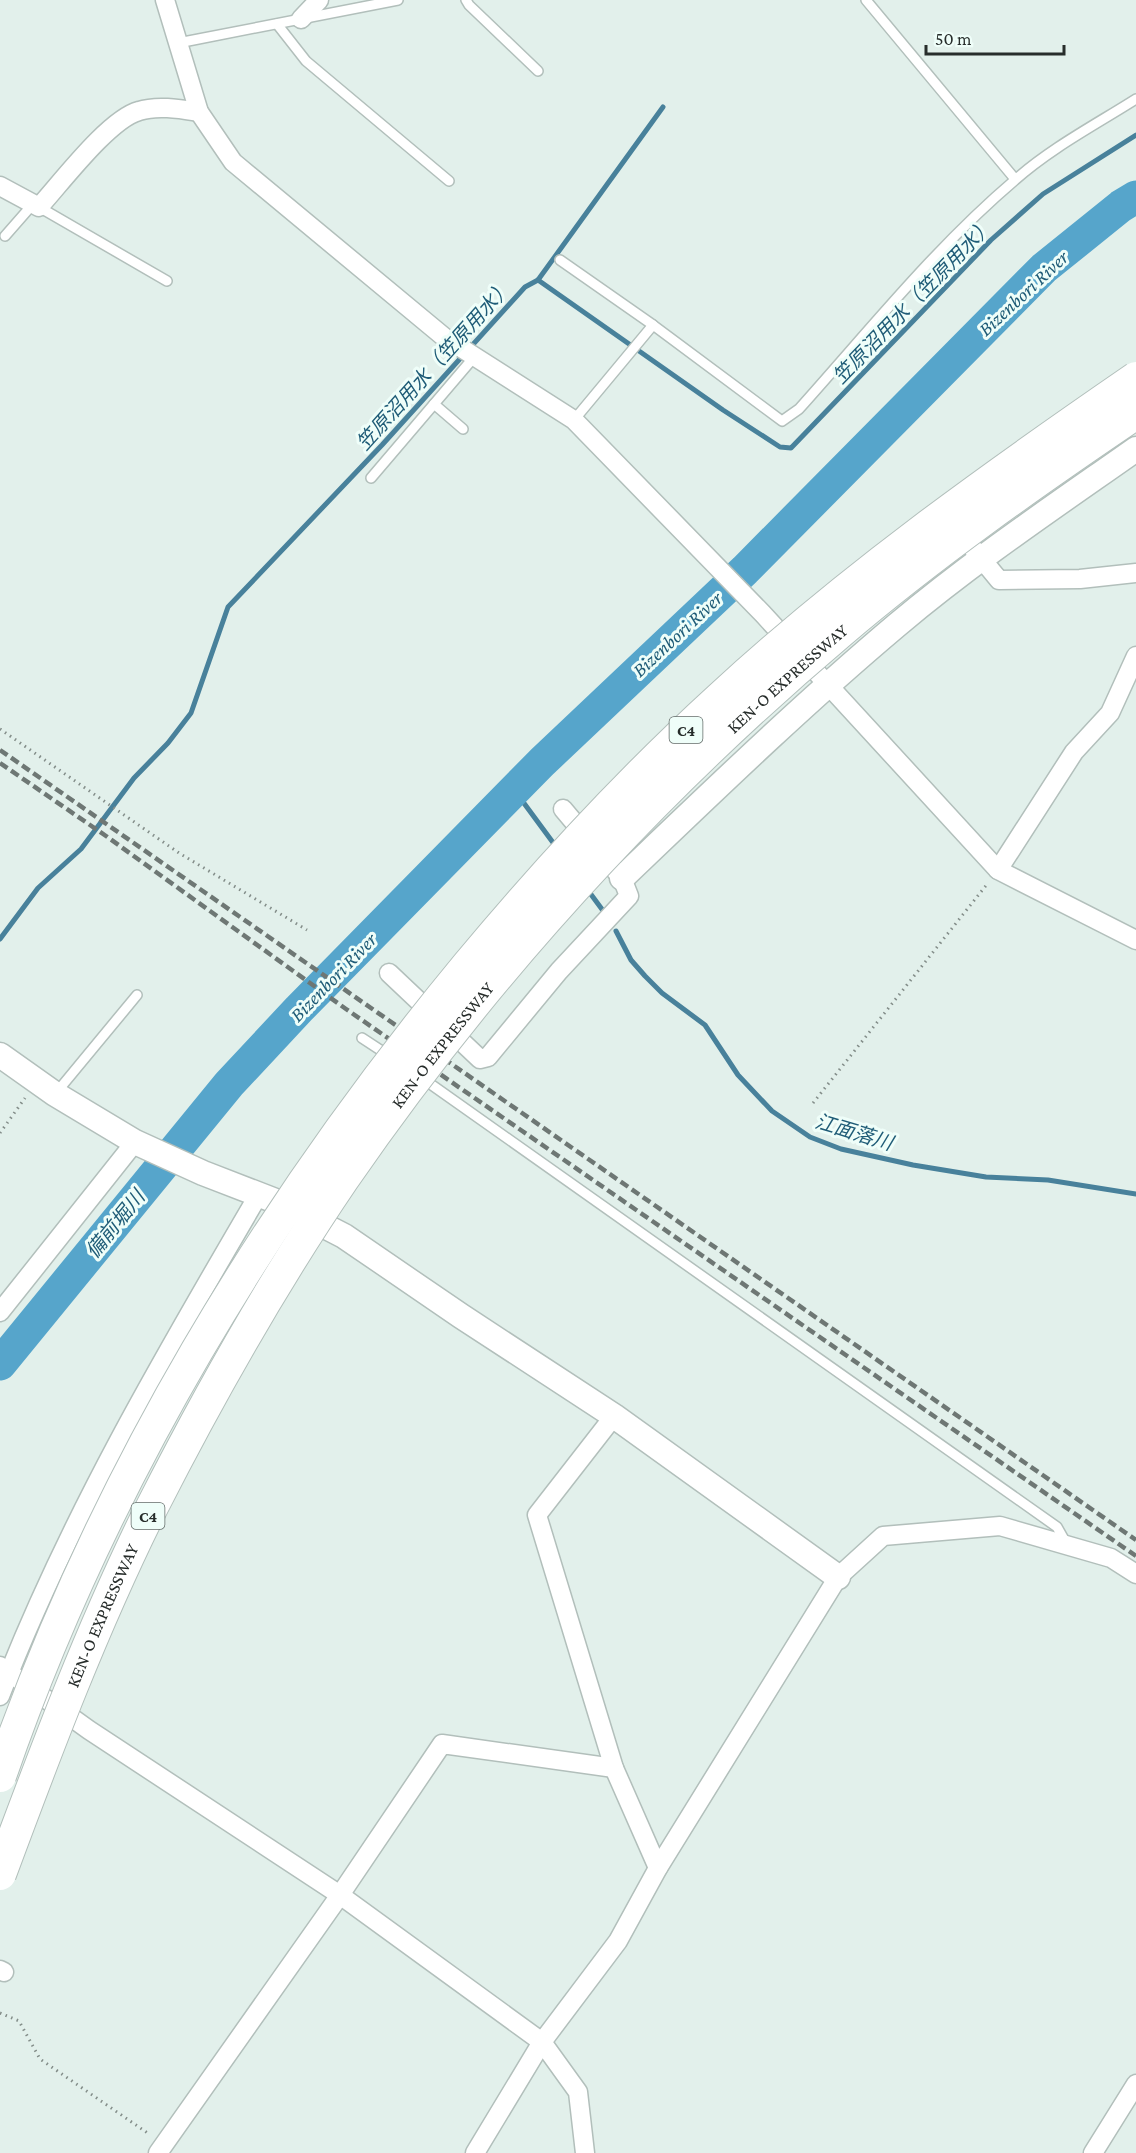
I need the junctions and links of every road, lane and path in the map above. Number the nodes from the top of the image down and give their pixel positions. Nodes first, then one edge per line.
1 (165, 0) edge
2 (319, 0) edge
3 (396, 0) edge
4 (466, 0) edge
5 (866, 0) edge
6 (301, 19) junction
7 (277, 24) junction
8 (178, 43) junction
9 (538, 71) dead end
10 (1136, 99) edge
11 (199, 112) junction
12 (1015, 179) junction
13 (449, 181) dead end
14 (0, 186) edge
15 (36, 205) junction
16 (5, 236) dead end
17 (560, 260) dead end
18 (167, 281) dead end
19 (653, 325) junction
20 (475, 356) junction
21 (1136, 378) edge
22 (434, 404) junction
23 (1136, 413) edge
24 (574, 420) junction
25 (463, 429) dead end
26 (1136, 450) edge
27 (371, 478) dead end
28 (951, 520) dead end
29 (981, 558) junction
30 (1136, 573) edge
31 (1136, 656) edge
32 (827, 686) junction
33 (0, 729) edge
34 (563, 809) dead end
35 (998, 870) junction
36 (622, 878) junction
37 (307, 930) dead end
38 (1136, 940) edge
39 (389, 973) dead end
40 (137, 995) dead end
41 (362, 1038) dead end
42 (0, 1055) edge
43 (400, 1063) dead end
44 (409, 1069) dead end
45 (46, 1087) junction
46 (813, 1103) dead end
47 (0, 1133) edge
48 (136, 1142) junction
49 (259, 1194) junction
50 (0, 1312) edge
51 (614, 1416) junction
52 (1067, 1545) junction
53 (1136, 1574) edge
54 (838, 1577) junction
55 (5, 1669) edge
56 (0, 1696) edge
57 (614, 1768) junction
58 (0, 1776) edge
59 (658, 1868) junction
60 (0, 1874) edge
61 (340, 1895) junction
62 (0, 2013) edge
63 (542, 2042) junction
64 (1136, 2084) edge
65 (166, 2150) edge
66 (475, 2153) edge
67 (585, 2153) edge
68 (1092, 2153) edge

1 - 8 street
2 - 6 street
3 - 6 lane
4 - 9 lane
5 - 12 lane
6 - 7 lane
7 - 8 lane
7 - 13 lane
8 - 11 street
10 - 12 lane
11 - 15 street
11 - 20 street
12 - 19 lane
14 - 15 street
15 - 16 lane
15 - 18 lane
17 - 19 lane
19 - 24 lane
20 - 22 lane
20 - 24 street
21 - 58 highway, KEN-O EXPRESSWAY / C4, bridge
22 - 25 lane
22 - 27 lane
23 - 60 highway, KEN-O EXPRESSWAY / C4, bridge
24 - 32 street
26 - 29 street
28 - 29 street
29 - 30 street
29 - 32 street
31 - 35 street
32 - 35 street
32 - 36 street
33 - 37 path
34 - 36 street
35 - 38 street
35 - 46 path
36 - 39 street
40 - 45 lane
41 - 43 lane
42 - 45 street
44 - 52 lane
45 - 47 path
45 - 48 street
48 - 49 street
48 - 50 street
49 - 51 street
49 - 55 street
51 - 54 street
51 - 57 street
52 - 53 street
52 - 54 street
54 - 59 street
55 - 56 street
55 - 61 street
57 - 59 street
57 - 61 street
59 - 63 street
61 - 63 street
61 - 65 street
62 - 65 path
63 - 66 street
63 - 67 street
64 - 68 street

